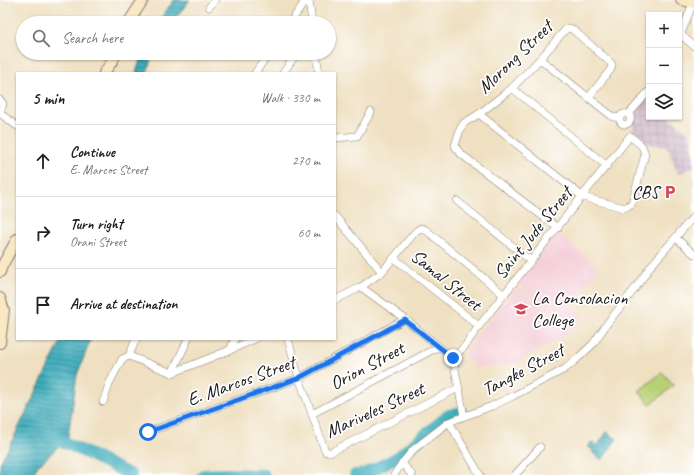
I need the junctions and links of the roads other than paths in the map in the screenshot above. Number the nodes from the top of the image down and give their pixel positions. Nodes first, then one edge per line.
1 (143, 0) edge
2 (216, 0) edge
3 (306, 0) edge
4 (309, 0) edge
5 (681, 0) edge
6 (694, 3) edge
7 (209, 7) dead end
8 (133, 16) edge
9 (295, 16) edge
10 (311, 16) edge
11 (682, 32) edge
12 (682, 38) edge
13 (694, 46) edge
14 (540, 59) junction
15 (113, 60) edge
16 (264, 60) edge
17 (292, 60) edge
18 (317, 60) edge
19 (105, 72) edge
20 (256, 72) edge
21 (284, 72) edge
22 (319, 72) edge
23 (512, 88) junction
24 (646, 94) edge
25 (589, 97) junction
26 (0, 100) edge
27 (371, 112) dead end
28 (479, 114) junction
29 (628, 115) junction
30 (620, 118) junction
31 (626, 124) junction
32 (16, 125) edge
33 (630, 136) junction
34 (336, 138) edge
35 (607, 166) junction
36 (583, 197) junction
37 (457, 201) dead end
38 (694, 216) edge
39 (336, 217) edge
40 (558, 228) junction
41 (676, 238) junction
42 (16, 241) edge
43 (694, 254) edge
44 (394, 258) junction
45 (531, 261) junction
46 (0, 272) edge
47 (382, 272) junction
48 (361, 288) junction
49 (504, 295) junction
50 (0, 298) edge
51 (336, 300) edge
52 (405, 320) junction
53 (479, 326) junction
54 (136, 340) edge
55 (188, 340) edge
56 (235, 340) edge
57 (253, 340) edge
58 (288, 340) edge
59 (0, 343) edge
60 (438, 347) junction
61 (230, 350) junction
62 (129, 356) junction
63 (453, 358) junction
64 (172, 373) junction
65 (299, 378) junction
66 (458, 388) junction
67 (103, 402) dead end
68 (312, 414) junction
69 (464, 416) junction
70 (449, 422) junction
71 (148, 432) dead end
72 (540, 447) dead end
73 (402, 463) junction
74 (394, 475) edge
75 (412, 475) edge
76 (480, 475) edge
77 (515, 475) edge

1 - 8 street
2 - 7 street
3 - 9 street
4 - 10 street
5 - 6 street
6 - 11 street
12 - 13 street
14 - 23 street, Morong Street
14 - 25 street
14 - 25 street, Morong Street
15 - 19 street
16 - 20 street
17 - 21 street
18 - 22 street
23 - 28 street, Morong Street
23 - 35 street
24 - 29 street
25 - 30 street
26 - 32 street
27 - 34 street
28 - 36 street
28 - 40 street, Morong Street
29 - 30 street
29 - 31 street
30 - 31 street
31 - 33 street
33 - 35 street, Saint Jude Street
33 - 36 street
35 - 36 street, Saint Jude Street
36 - 40 street, Saint Jude Street
37 - 45 street
38 - 41 street, Tangke Street
39 - 47 street
40 - 45 street, Saint Jude Street
41 - 43 street
41 - 69 street, Tangke Street
42 - 46 street
44 - 47 street
44 - 49 street
44 - 53 street, Samal Street
45 - 49 street, Saint Jude Street
47 - 48 street
48 - 51 street
48 - 52 street
49 - 53 street, Saint Jude Street
50 - 59 street
52 - 60 street
52 - 65 street, E. Marcos Street
53 - 63 street, Saint Jude Street
54 - 62 street
55 - 64 street
56 - 61 street
57 - 61 street
58 - 65 street, Mariveles Street
60 - 63 street
60 - 68 street, Orion Street
61 - 64 street
62 - 64 street
62 - 67 street
63 - 66 street
65 - 68 street, Mariveles Street
65 - 71 street, E. Marcos Street
66 - 68 street, Mariveles Street
66 - 69 street
69 - 70 street, Tangke Street
70 - 73 street, Tangke Street
70 - 76 street
72 - 77 street
73 - 74 street, Tangke Street
73 - 75 street

